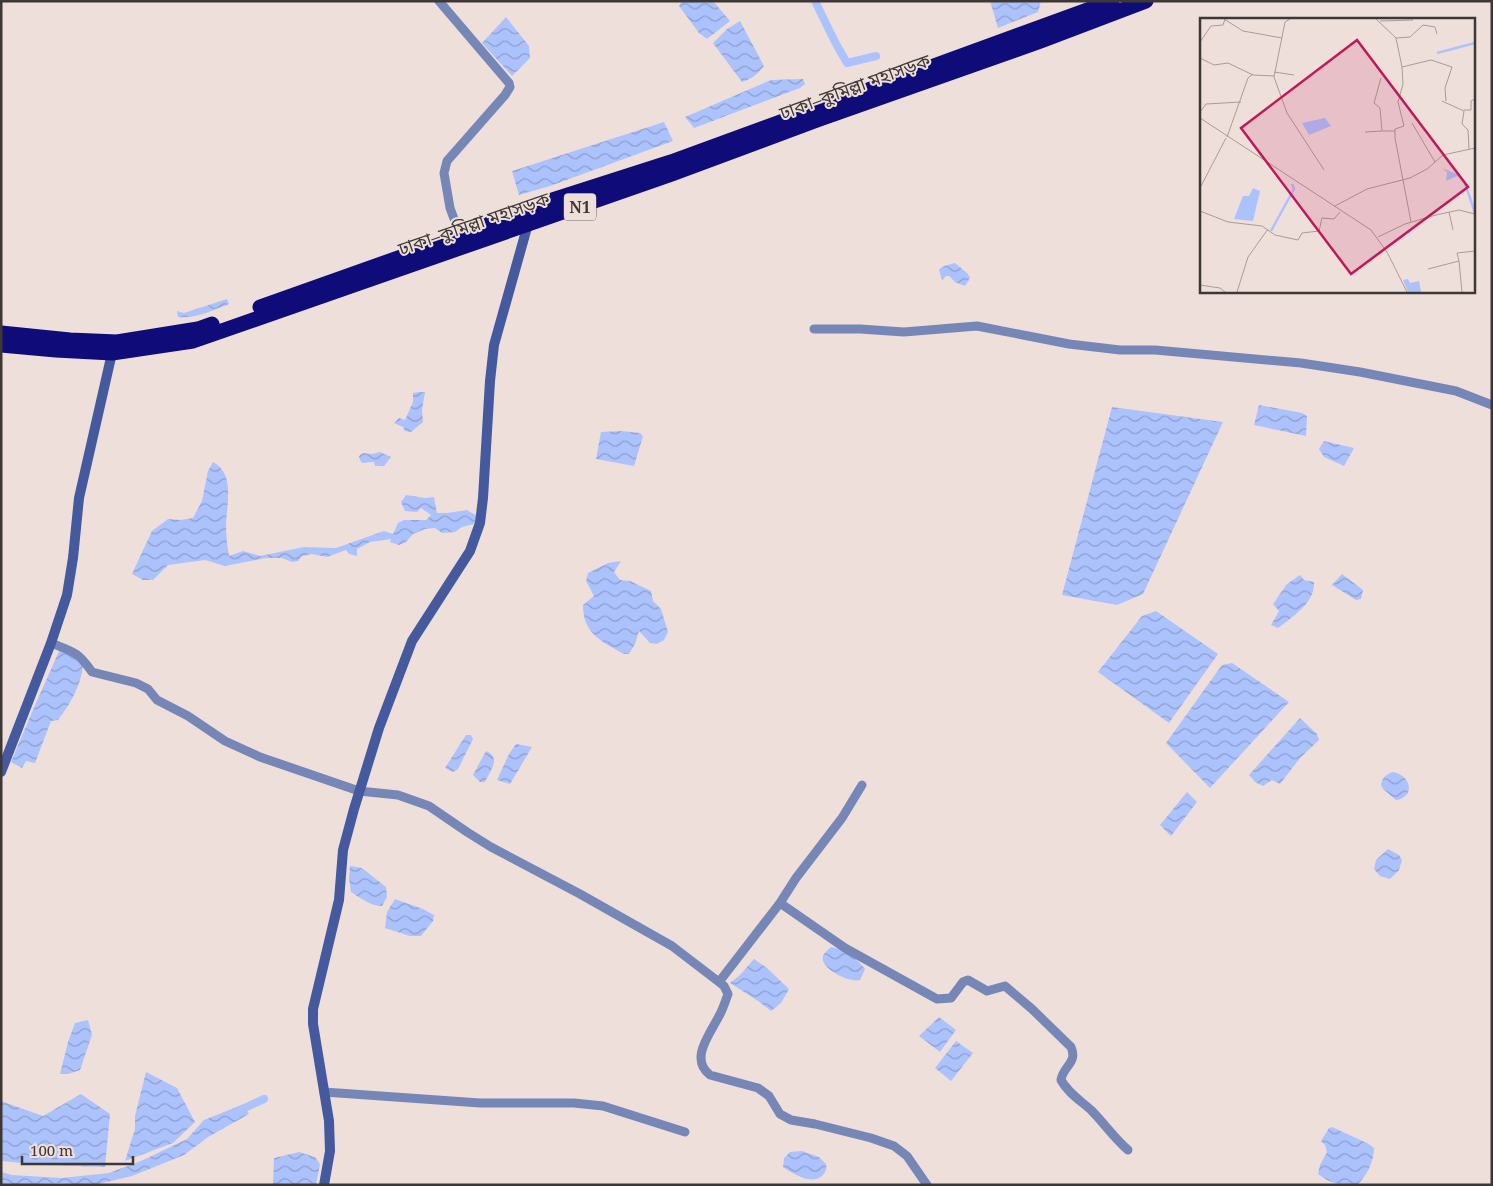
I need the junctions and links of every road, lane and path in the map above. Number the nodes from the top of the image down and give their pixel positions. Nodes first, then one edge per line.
1 (439, 1) edge
2 (1112, 1) edge
3 (1146, 1) edge
4 (528, 224) junction
5 (460, 235) junction
6 (814, 329) dead end
7 (1, 333) edge
8 (1, 344) edge
9 (116, 349) junction
10 (1492, 405) edge
11 (51, 642) junction
12 (1, 772) edge
13 (862, 785) dead end
14 (359, 791) junction
15 (780, 902) junction
16 (719, 982) junction
17 (324, 1092) junction
18 (685, 1132) dead end
19 (1128, 1150) dead end
20 (324, 1185) edge
21 (927, 1185) edge

1 - 5 street
2 - 5 highway, ঢাকা–কুমিল্লা মহাসড়ক / N1
3 - 4 highway, ঢাকা–কুমিল্লা মহাসড়ক / N1
4 - 9 highway, ঢাকা–কুমিল্লা মহাসড়ক / N1
4 - 14 street
5 - 9 highway, ঢাকা–কুমিল্লা মহাসড়ক / N1
6 - 10 street
7 - 9 highway, ঢাকা–কুমিল্লা মহাসড়ক / N1
8 - 9 highway, ঢাকা–কুমিল্লা মহাসড়ক / N1
9 - 11 street
11 - 12 street
11 - 14 street
13 - 15 street
14 - 16 street
14 - 17 street
15 - 16 street
15 - 19 street
16 - 21 street
17 - 18 street
17 - 20 street

